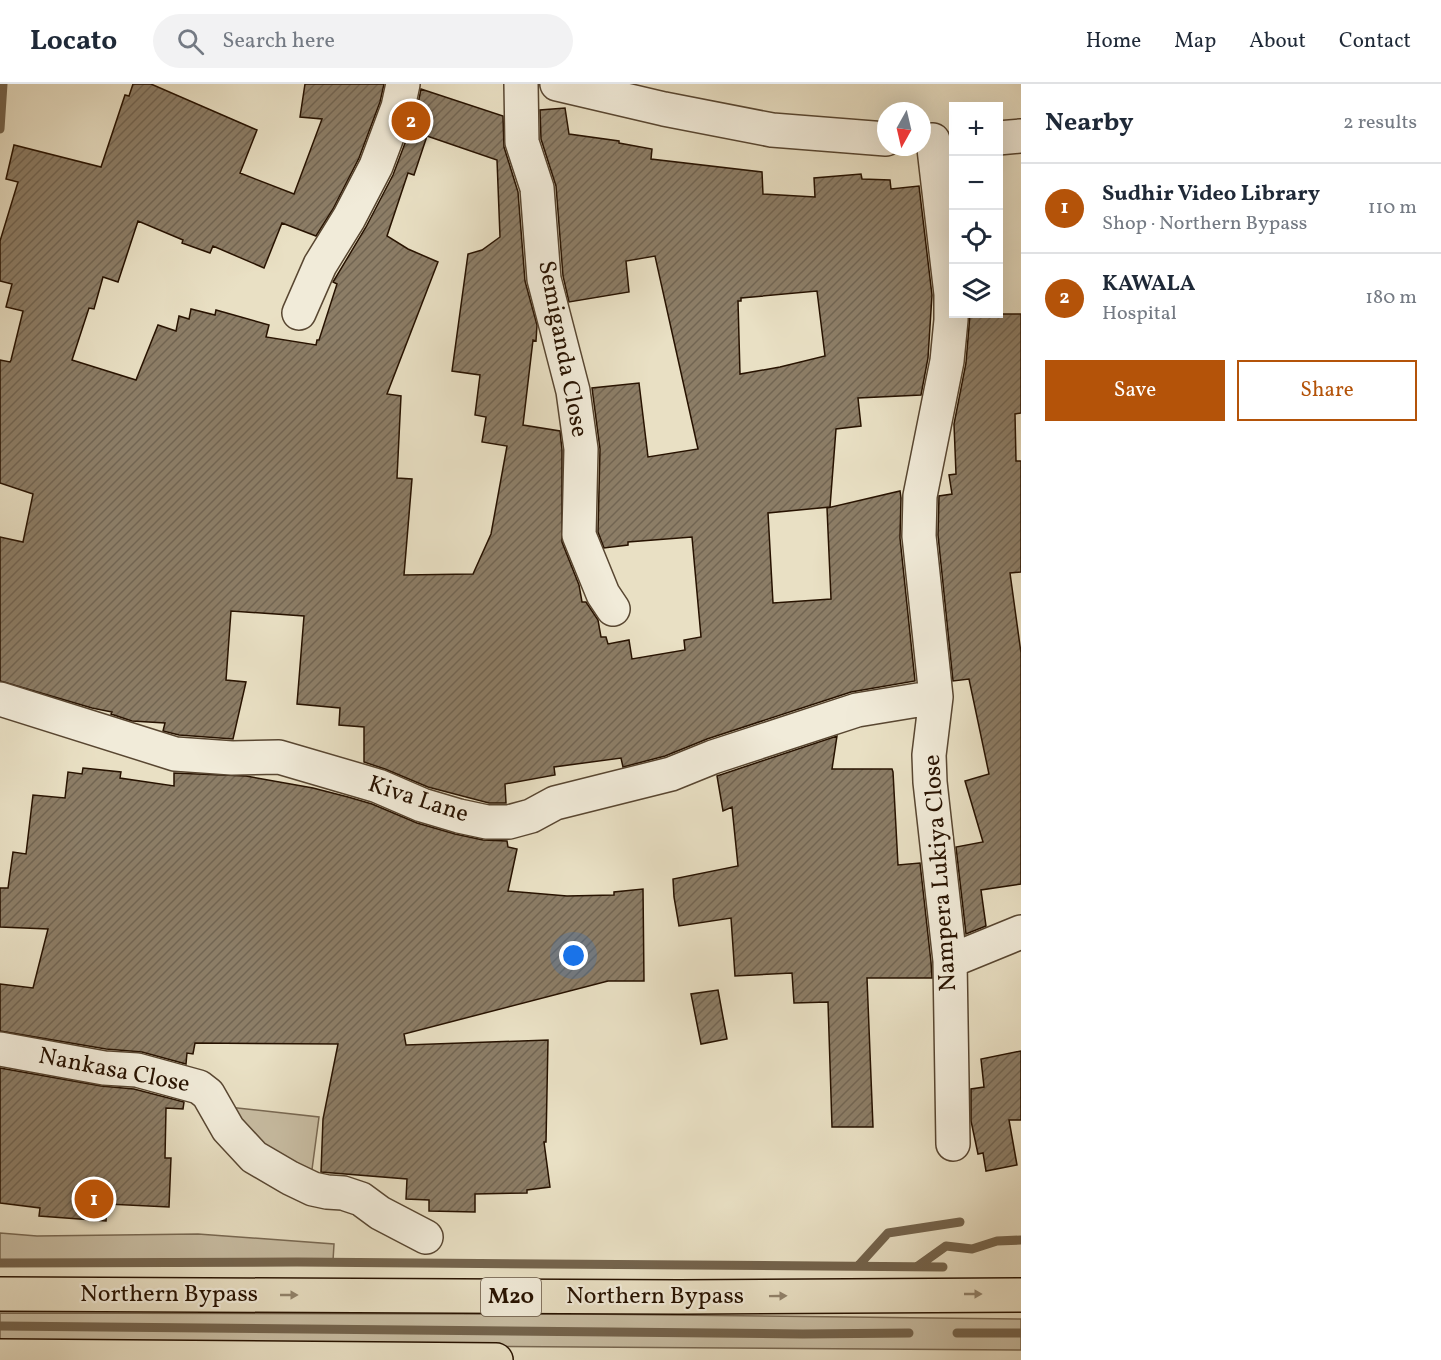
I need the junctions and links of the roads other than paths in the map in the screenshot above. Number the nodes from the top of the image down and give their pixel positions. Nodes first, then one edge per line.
1 (403, 84) edge
2 (521, 84) edge
3 (557, 84) edge
4 (1021, 136) edge
5 (877, 137) edge
6 (1003, 138) edge
7 (936, 140) edge
8 (299, 312) dead end
9 (613, 609) dead end
10 (936, 697) junction
11 (0, 699) edge
12 (1021, 932) edge
13 (950, 961) junction
14 (0, 1049) edge
15 (953, 1144) dead end
16 (426, 1237) dead end
17 (0, 1294) edge
18 (1021, 1295) edge
19 (0, 1356) edge
20 (496, 1360) edge

1 - 8 street
2 - 9 street, Semiganda Close
3 - 5 street
4 - 6 street
7 - 10 street, Nampera Lukiya Close
10 - 11 street, Kiva Lane
10 - 13 street, Nampera Lukiya Close
12 - 13 street
13 - 15 street, Nampera Lukiya Close
14 - 16 street, Nankasa Close
17 -> 18 highway, Northern Bypass / M20
19 - 20 highway

